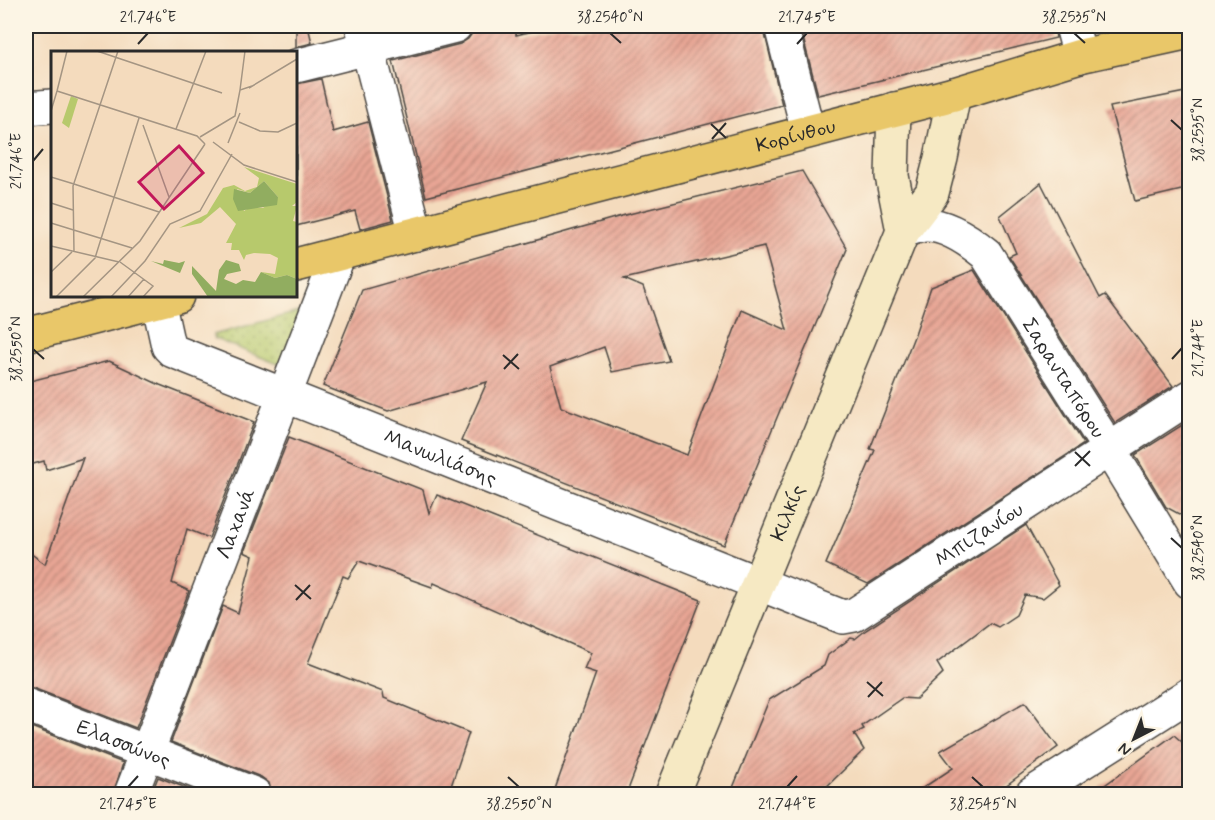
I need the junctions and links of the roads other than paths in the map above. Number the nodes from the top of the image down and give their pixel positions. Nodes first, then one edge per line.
1 (455, 26) edge
2 (781, 26) edge
3 (1190, 32) edge
4 (365, 37) edge
5 (1076, 41) edge
6 (297, 66) edge
7 (954, 94) junction
8 (51, 106) edge
9 (26, 108) edge
10 (894, 109) junction
11 (808, 131) junction
12 (903, 231) junction
13 (416, 234) junction
14 (339, 254) junction
15 (297, 265) edge
16 (164, 297) edge
17 (26, 335) edge
18 (283, 395) junction
19 (1190, 396) edge
20 (1109, 449) junction
21 (1190, 582) edge
22 (758, 584) junction
23 (1190, 694) edge
24 (26, 705) edge
25 (147, 752) junction
26 (130, 795) edge
27 (254, 795) edge
28 (672, 795) edge
29 (1032, 795) edge

1 - 4 street
2 - 11 street
3 - 5 main road, Κορίνθου
4 - 6 street
4 - 13 street
5 - 7 main road, Κορίνθου
7 - 10 main road, Κορίνθου
7 - 12 street, Κιλκίς
8 - 9 street
10 - 11 main road, Κορίνθου
10 - 12 street
11 - 13 main road, Κορίνθου
12 - 20 street, Σαρανταπόρου
12 - 22 street, Κιλκίς
13 - 14 main road, Κορίνθου
14 - 15 main road, Κορίνθου
14 - 18 street, Λαχανά
16 - 17 main road
16 - 18 street, Μανωλιάσης
18 - 22 street, Μανωλιάσης
18 - 25 street, Λαχανά
19 - 20 street, Μπιζανίου
20 - 21 street, Σαρανταπόρου
20 - 22 street, Μπιζανίου
22 - 28 street, Κιλκίς
23 - 29 street
24 - 25 street, Ελασσώνος
25 - 26 street, Λαχανά
25 - 27 street, Ελασσώνος

